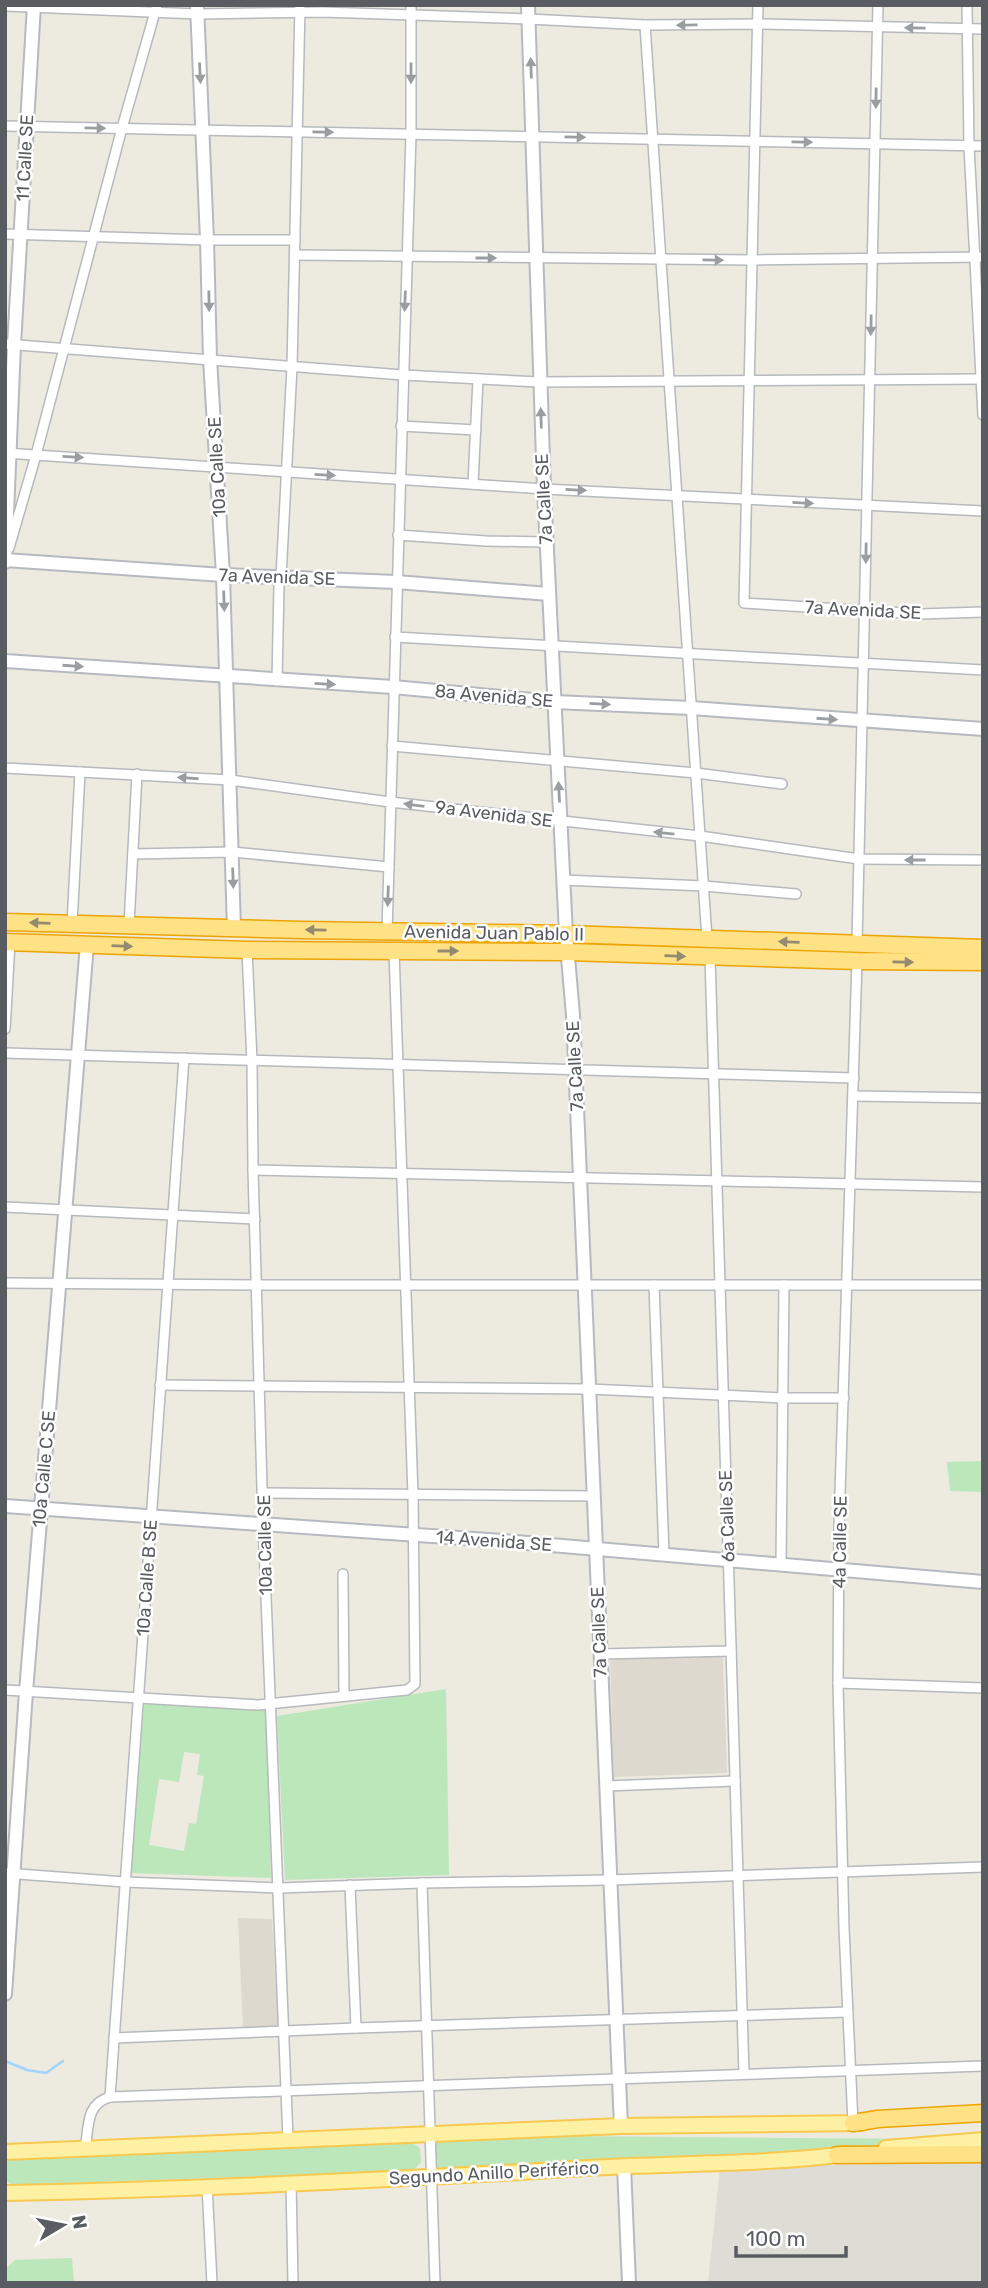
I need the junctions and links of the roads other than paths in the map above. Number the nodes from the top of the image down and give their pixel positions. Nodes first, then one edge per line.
1 (411, 5) edge
2 (528, 5) edge
3 (758, 5) edge
4 (878, 5) edge
5 (967, 5) edge
6 (5, 6) edge
7 (34, 6) edge
8 (156, 9) edge
9 (300, 9) edge
10 (197, 10) edge
11 (411, 16) junction
12 (529, 19) junction
13 (758, 24) junction
14 (645, 25) junction
15 (878, 28) junction
16 (967, 29) junction
17 (983, 29) edge
18 (5, 126) edge
19 (27, 127) junction
20 (122, 128) junction
21 (203, 130) junction
22 (297, 132) junction
23 (411, 134) junction
24 (533, 136) junction
25 (653, 139) junction
26 (755, 141) junction
27 (875, 144) junction
28 (969, 146) junction
29 (983, 146) edge
30 (5, 234) edge
31 (21, 235) junction
32 (94, 237) junction
33 (207, 240) junction
34 (296, 240) junction
35 (295, 255) junction
36 (407, 257) junction
37 (978, 257) edge
38 (537, 258) junction
39 (660, 259) junction
40 (752, 260) junction
41 (872, 260) junction
42 (10, 344) edge
43 (64, 348) junction
44 (211, 359) junction
45 (292, 367) junction
46 (403, 375) junction
47 (478, 379) junction
48 (870, 379) junction
49 (982, 379) edge
50 (668, 380) junction
51 (749, 380) junction
52 (539, 382) junction
53 (983, 415) edge
54 (401, 426) junction
55 (475, 430) junction
56 (8, 453) edge
57 (36, 455) junction
58 (217, 467) junction
59 (287, 473) junction
60 (400, 479) junction
61 (473, 484) junction
62 (544, 489) junction
63 (676, 495) junction
64 (747, 500) junction
65 (867, 506) junction
66 (983, 512) edge
67 (398, 535) junction
68 (546, 542) junction
69 (5, 561) edge
70 (223, 575) junction
71 (281, 577) junction
72 (396, 582) junction
73 (549, 594) junction
74 (864, 611) junction
75 (983, 612) edge
76 (395, 637) junction
77 (551, 647) junction
78 (687, 654) junction
79 (5, 661) edge
80 (863, 664) junction
81 (983, 670) edge
82 (226, 678) junction
83 (277, 681) junction
84 (393, 687) junction
85 (554, 702) junction
86 (691, 708) junction
87 (862, 722) junction
88 (983, 729) edge
89 (392, 746) junction
90 (557, 761) junction
91 (5, 768) edge
92 (80, 772) junction
93 (696, 773) junction
94 (137, 774) junction
95 (230, 780) junction
96 (782, 784) dead end
97 (390, 802) junction
98 (560, 822) junction
99 (700, 836) junction
100 (232, 852) junction
101 (133, 854) junction
102 (859, 859) junction
103 (983, 860) edge
104 (389, 867) junction
105 (563, 880) junction
106 (704, 886) junction
107 (796, 894) dead end
108 (5, 922) edge
109 (72, 924) junction
110 (129, 925) junction
111 (234, 929) junction
112 (387, 932) junction
113 (566, 934) junction
114 (707, 939) junction
115 (742, 940) junction
116 (983, 941) edge
117 (8, 942) edge
118 (87, 944) junction
119 (857, 944) junction
120 (983, 948) edge
121 (247, 950) junction
122 (394, 951) junction
123 (567, 952) junction
124 (931, 954) junction
125 (965, 955) junction
126 (710, 957) junction
127 (857, 961) junction
128 (983, 962) edge
129 (983, 969) edge
130 (5, 1029) edge
131 (5, 1054) edge
132 (76, 1054) junction
133 (184, 1059) junction
134 (252, 1061) junction
135 (398, 1064) junction
136 (575, 1071) junction
137 (713, 1073) junction
138 (854, 1078) junction
139 (854, 1096) junction
140 (983, 1098) edge
141 (253, 1170) junction
142 (402, 1173) junction
143 (580, 1178) junction
144 (717, 1181) junction
145 (851, 1184) junction
146 (983, 1187) edge
147 (5, 1207) edge
148 (65, 1210) junction
149 (173, 1216) junction
150 (255, 1219) junction
151 (5, 1283) edge
152 (60, 1283) junction
153 (167, 1284) junction
154 (983, 1284) edge
155 (257, 1285) junction
156 (406, 1285) junction
157 (585, 1285) junction
158 (654, 1285) junction
159 (720, 1285) junction
160 (784, 1285) junction
161 (847, 1285) junction
162 (160, 1385) junction
163 (260, 1386) junction
164 (409, 1388) junction
165 (589, 1389) junction
166 (658, 1393) junction
167 (723, 1396) junction
168 (783, 1398) junction
169 (844, 1398) junction
170 (264, 1493) junction
171 (413, 1495) junction
172 (594, 1496) junction
173 (5, 1506) edge
174 (41, 1508) junction
175 (151, 1515) junction
176 (263, 1523) junction
177 (414, 1534) junction
178 (596, 1548) junction
179 (664, 1554) junction
180 (728, 1559) junction
181 (781, 1563) junction
182 (839, 1569) junction
183 (343, 1574) dead end
184 (983, 1581) edge
185 (731, 1651) junction
186 (600, 1654) junction
187 (838, 1684) junction
188 (983, 1688) edge
189 (5, 1690) edge
190 (26, 1692) junction
191 (344, 1696) junction
192 (138, 1699) junction
193 (270, 1705) junction
194 (735, 1781) junction
195 (606, 1786) junction
196 (983, 1867) edge
197 (843, 1872) junction
198 (10, 1874) edge
199 (738, 1876) junction
200 (610, 1880) junction
201 (125, 1882) junction
202 (422, 1883) junction
203 (350, 1885) junction
204 (279, 1888) junction
205 (5, 1994) edge
206 (848, 2012) junction
207 (742, 2015) junction
208 (616, 2020) junction
209 (427, 2026) junction
210 (356, 2028) junction
211 (283, 2031) junction
212 (114, 2038) junction
213 (983, 2066) edge
214 (850, 2071) junction
215 (744, 2074) junction
216 (618, 2078) junction
217 (429, 2084) junction
218 (286, 2090) junction
219 (110, 2097) junction
220 (983, 2113) edge
221 (983, 2121) edge
222 (853, 2123) junction
223 (621, 2126) junction
224 (430, 2135) junction
225 (288, 2139) junction
226 (983, 2140) edge
227 (85, 2150) junction
228 (5, 2152) edge
229 (983, 2154) edge
230 (837, 2155) junction
231 (624, 2166) junction
232 (432, 2177) junction
233 (290, 2182) junction
234 (207, 2185) junction
235 (5, 2193) edge
236 (212, 2283) edge
237 (293, 2283) edge
238 (435, 2283) edge
239 (629, 2283) edge

1 - 11 street
2 - 12 street, 7a Calle SE
3 - 13 street
4 - 15 street
5 - 16 street
6 - 7 street
7 - 8 street
7 - 19 street, 11 Calle SE
8 - 10 street
8 - 20 street
9 - 10 street
9 - 11 street
9 - 22 street
10 -> 21 street, 10a Calle SE
11 - 12 street
11 -> 23 street
12 - 14 street
24 -> 12 street, 7a Calle SE
13 -> 14 street
13 - 15 street
13 - 26 street
14 - 25 street
16 -> 15 street
15 -> 27 street
16 - 17 street
16 - 28 street
18 - 19 street
19 -> 20 street
19 - 31 street, 11 Calle SE
20 - 21 street
20 - 32 street
21 - 22 street
21 - 33 street, 10a Calle SE
22 -> 23 street
22 - 34 street
23 - 24 street
23 - 36 street
24 -> 25 street
24 - 38 street, 7a Calle SE
25 - 26 street
25 - 39 street
26 -> 27 street
26 - 40 street
27 - 28 street
27 - 41 street
28 - 29 street
28 - 37 street
30 - 31 street
31 - 32 street
31 - 42 street, 11 Calle SE
32 - 33 street
32 - 43 street
33 - 34 street
33 -> 44 street, 10a Calle SE
34 - 35 street
35 - 36 street
35 - 45 street
36 -> 38 street
36 -> 46 street
37 - 41 street
37 - 49 street
38 - 39 street
38 - 52 street, 7a Calle SE
39 -> 40 street
39 - 50 street
40 - 41 street
40 - 51 street
41 -> 48 street
42 - 43 street
42 - 56 street, 11 Calle SE
43 - 44 street
43 - 57 street
44 - 45 street
44 - 58 street, 10a Calle SE
45 - 46 street
45 - 59 street
46 - 47 street
46 - 54 street
47 - 52 street
47 - 55 street
48 - 49 street
48 - 51 street
48 - 65 street
49 - 53 street
50 - 51 street
50 - 52 street
50 - 63 street
51 - 64 street
62 -> 52 street, 7a Calle SE
54 - 55 street
54 - 60 street
55 - 61 street
56 - 57 street
56 - 69 street, 11 Calle SE
57 -> 58 street
57 - 69 street
58 - 59 street
58 - 70 street, 10a Calle SE
59 -> 60 street
59 - 71 street
60 - 61 street
60 - 67 street
61 - 62 street
62 -> 63 street
62 - 68 street, 7a Calle SE
63 - 64 street
63 - 78 street
64 -> 65 street
64 - 74 street, 7a Avenida SE
65 - 66 street
65 -> 74 street
67 - 68 street
67 - 72 street
68 - 73 street, 7a Calle SE
69 - 70 street, 7a Avenida SE
70 - 71 street, 7a Avenida SE
70 -> 82 street, 10a Calle SE
71 - 72 street, 7a Avenida SE
71 - 83 street
72 - 73 street, 7a Avenida SE
72 - 76 street
73 - 77 street, 7a Calle SE
74 - 75 street, 7a Avenida SE
74 - 80 street
76 - 77 street
76 - 84 street
77 - 78 street
77 - 85 street, 7a Calle SE
78 - 80 street
78 - 86 street
79 -> 82 street, 8a Avenida SE
80 - 81 street
80 - 87 street
82 - 83 street, 8a Avenida SE
82 - 95 street, 10a Calle SE
83 -> 84 street, 8a Avenida SE
84 - 85 street, 8a Avenida SE
84 - 89 street
85 -> 86 street, 8a Avenida SE
85 - 90 street, 7a Calle SE
86 -> 87 street, 8a Avenida SE
86 - 93 street
87 - 88 street, 8a Avenida SE
87 - 102 street
89 - 90 street
89 - 97 street
90 - 93 street
98 -> 90 street, 7a Calle SE
91 - 92 street, 9a Avenida SE
92 - 94 street, 9a Avenida SE
92 - 109 street
93 - 96 street
93 - 99 street
95 -> 94 street, 9a Avenida SE
94 - 101 street
95 - 97 street, 9a Avenida SE
95 - 100 street, 10a Calle SE
98 -> 97 street, 9a Avenida SE
97 - 104 street
99 -> 98 street, 9a Avenida SE
98 - 105 street, 7a Calle SE
99 - 102 street, 9a Avenida SE
99 - 106 street
100 - 101 street
100 - 104 street
100 -> 111 street, 10a Calle SE
101 - 110 street
103 -> 102 street, 9a Avenida SE
102 - 119 street
104 -> 112 street
105 - 106 street
105 - 113 street, 7a Calle SE
106 - 107 street
106 - 114 street
109 -> 108 highway, Avenida Juan Pablo II
109 - 110 highway, Avenida Juan Pablo II
110 - 111 highway, Avenida Juan Pablo II
112 -> 111 highway, Avenida Juan Pablo II
112 - 113 highway, Avenida Juan Pablo II
113 - 114 highway, Avenida Juan Pablo II
113 - 123 street, 7a Calle SE
114 - 115 highway, Avenida Juan Pablo II
119 -> 115 highway, Avenida Juan Pablo II
115 - 126 highway
116 - 124 highway
117 - 118 highway, Avenida Juan Pablo II
117 - 130 street
118 -> 121 highway, Avenida Juan Pablo II
118 - 132 street, 10a Calle C SE
119 - 124 highway, Avenida Juan Pablo II
120 - 125 highway, Avenida Juan Pablo II
121 - 122 highway, Avenida Juan Pablo II
121 - 134 street, 10a Calle SE
122 -> 123 highway, Avenida Juan Pablo II
122 - 135 street
123 -> 126 highway, Avenida Juan Pablo II
123 - 136 street, 7a Calle SE
124 - 125 highway, Avenida Juan Pablo II
127 -> 124 highway, Avenida Juan Pablo II
124 - 129 highway
125 - 128 highway, Avenida Juan Pablo II
126 - 127 highway, Avenida Juan Pablo II
126 - 137 street, 6a Calle SE
127 - 138 street, 4a Calle SE
131 - 132 street
132 - 133 street
132 - 148 street, 10a Calle C SE
133 - 134 street
133 - 149 street, 10a Calle B SE
134 - 135 street
134 - 141 street, 10a Calle SE
135 - 136 street
135 - 142 street
136 - 137 street
136 - 143 street, 7a Calle SE
137 - 138 street
137 - 144 street, 6a Calle SE
138 - 139 street, 4a Calle SE
139 - 140 street
139 - 145 street, 4a Calle SE
141 - 142 street
141 - 150 street, 10a Calle SE
142 - 143 street
142 - 156 street
143 - 144 street
143 - 157 street, 7a Calle SE
144 - 145 street
144 - 159 street, 6a Calle SE
145 - 146 street
145 - 161 street, 4a Calle SE
147 - 148 street
148 - 149 street
148 - 152 street, 10a Calle C SE
149 - 150 street
149 - 153 street, 10a Calle B SE
150 - 155 street, 10a Calle SE
151 - 152 street
152 - 153 street
152 - 174 street, 10a Calle C SE
153 - 155 street
153 - 162 street, 10a Calle B SE
154 - 161 street
155 - 156 street
155 - 163 street, 10a Calle SE
156 - 157 street
156 - 164 street
157 - 158 street
157 - 165 street, 7a Calle SE
158 - 159 street
158 - 166 street
159 - 160 street
159 - 167 street, 6a Calle SE
160 - 161 street
160 - 168 street
161 - 169 street, 4a Calle SE
162 - 163 street
162 - 175 street, 10a Calle B SE
163 - 164 street
163 - 170 street, 10a Calle SE
164 - 165 street
164 - 171 street
165 - 166 street
165 - 172 street, 7a Calle SE
166 - 167 street
166 - 179 street
167 - 168 street
167 - 180 street, 6a Calle SE
168 - 169 street
168 - 181 street
169 - 182 street, 4a Calle SE
170 - 171 street
170 - 176 street, 10a Calle SE
171 - 172 street
171 - 177 street
172 - 178 street, 7a Calle SE
173 - 174 street, 14 Avenida SE
174 - 175 street, 14 Avenida SE
174 - 190 street, 10a Calle C SE
175 - 176 street, 14 Avenida SE
175 - 192 street, 10a Calle B SE
176 - 177 street, 14 Avenida SE
176 - 193 street, 10a Calle SE
177 - 178 street, 14 Avenida SE
177 - 191 street
178 - 179 street, 14 Avenida SE
178 - 186 street, 7a Calle SE
179 - 180 street, 14 Avenida SE
180 - 181 street, 14 Avenida SE
180 - 185 street, 6a Calle SE
181 - 182 street, 14 Avenida SE
182 - 184 street, 14 Avenida SE
182 - 187 street, 4a Calle SE
183 - 191 street
185 - 186 street
185 - 194 street, 6a Calle SE
186 - 195 street, 7a Calle SE
187 - 188 street
187 - 197 street, 4a Calle SE
189 - 190 street
190 - 192 street
190 - 198 street, 10a Calle C SE
191 - 193 street
192 - 193 street
192 - 201 street, 10a Calle B SE
193 - 204 street, 10a Calle SE
194 - 195 street
194 - 199 street, 6a Calle SE
195 - 200 street, 7a Calle SE
196 - 197 street
197 - 199 street
197 - 206 street, 4a Calle SE
198 - 201 street
198 - 205 street, 10a Calle C SE
199 - 200 street
199 - 207 street, 6a Calle SE
200 - 202 street
200 - 208 street, 7a Calle SE
201 - 204 street
201 - 212 street, 10a Calle B SE
202 - 203 street
202 - 209 street
203 - 204 street
203 - 210 street
204 - 211 street, 10a Calle SE
206 - 207 street
206 - 214 street, 4a Calle SE
207 - 208 street
207 - 215 street, 6a Calle SE
208 - 209 street
208 - 216 street, 7a Calle SE
209 - 210 street
209 - 217 street
210 - 211 street
211 - 212 street
211 - 218 street, 10a Calle SE
212 - 219 street, 10a Calle B SE
213 - 214 street
214 - 215 street
214 - 222 street, 4a Calle SE
215 - 216 street
216 - 217 street
216 - 223 street, 7a Calle SE
217 - 218 street
217 - 224 street
218 - 219 street
218 - 225 street, 10a Calle SE
219 - 227 street
220 - 222 highway
221 - 222 main road
222 - 223 main road
223 - 224 main road
224 - 225 main road
224 - 232 street
225 - 227 main road
226 - 230 main road, Segundo Anillo Periférico
227 - 228 main road
229 - 230 highway
230 - 231 main road, Segundo Anillo Periférico
231 - 232 main road, Segundo Anillo Periférico
231 - 239 street
232 - 233 main road, Segundo Anillo Periférico
232 - 238 street
233 - 234 main road, Segundo Anillo Periférico
233 - 237 street
234 - 235 main road, Segundo Anillo Periférico
234 - 236 street

